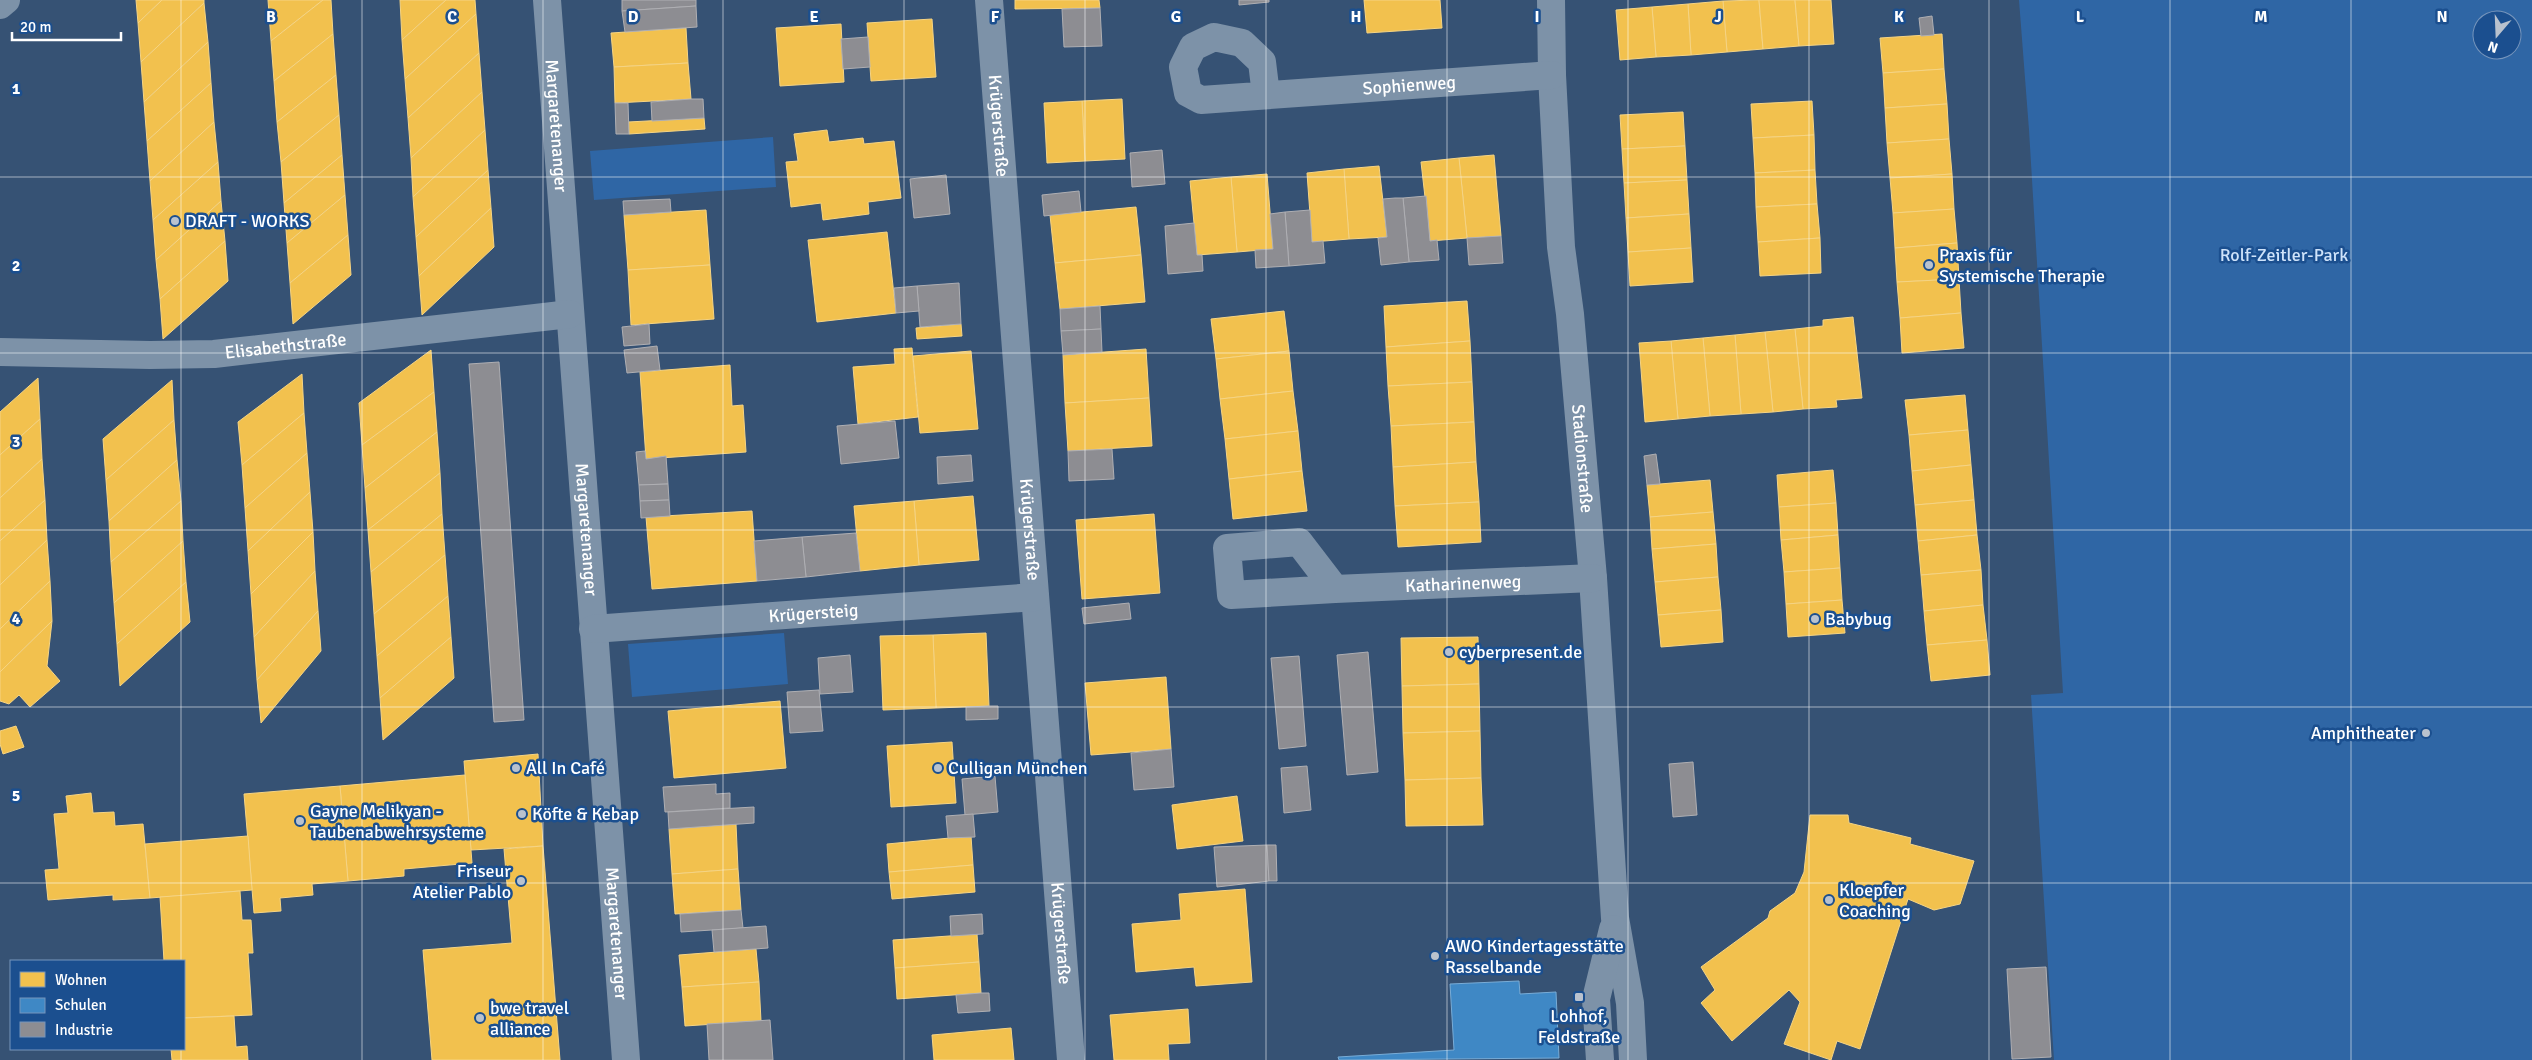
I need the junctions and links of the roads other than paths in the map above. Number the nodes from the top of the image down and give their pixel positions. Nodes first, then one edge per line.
1 (6, 0) edge
2 (547, 0) edge
3 (989, 0) edge
4 (1551, 0) edge
5 (0, 5) edge
6 (1552, 75) junction
7 (1266, 95) dead end
8 (570, 314) junction
9 (0, 352) edge
10 (1593, 578) junction
11 (1335, 589) dead end
12 (1035, 598) junction
13 (592, 629) junction
14 (1615, 918) junction
15 (626, 1060) edge
16 (1071, 1060) edge
17 (1600, 1060) edge
18 (1633, 1060) edge

1 - 5 street
2 - 8 street, Margaretenanger
3 - 12 street, Krügerstraße
4 - 6 street, Stadionstraße
6 - 7 street, Sophienweg
6 - 10 street, Stadionstraße
8 - 9 street, Elisabethstraße
8 - 13 street, Margaretenanger
10 - 11 street, Katharinenweg
10 - 14 street, Stadionstraße
12 - 13 street, Krügersteig
12 - 16 street, Krügerstraße
13 - 15 street, Margaretenanger
14 - 17 street, Stadionstraße
14 - 18 street, Stadionstraße

